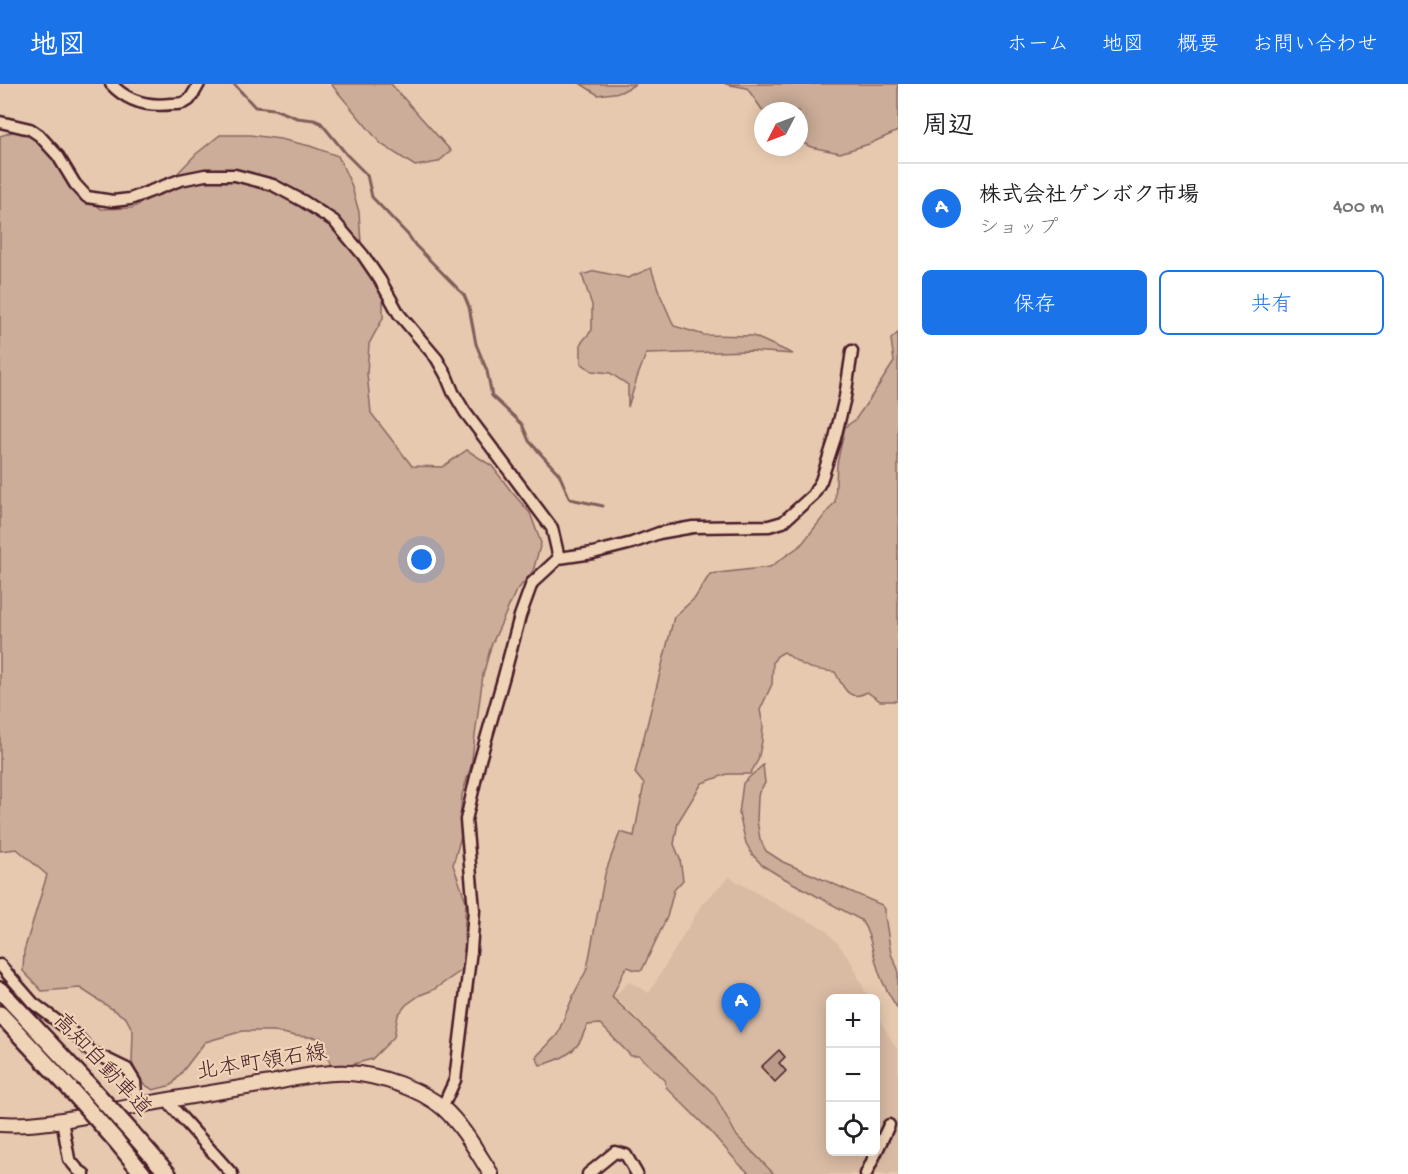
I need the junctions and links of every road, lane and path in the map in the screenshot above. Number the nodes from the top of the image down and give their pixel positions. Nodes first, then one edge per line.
1 (111, 84) edge
2 (200, 84) edge
3 (0, 122) edge
4 (852, 351) dead end
5 (559, 558) junction
6 (0, 965) edge
7 (0, 990) edge
8 (0, 1014) edge
9 (167, 1101) junction
10 (137, 1105) junction
11 (442, 1108) junction
12 (62, 1120) junction
13 (0, 1124) edge
14 (889, 1125) dead end
15 (84, 1174) edge
16 (144, 1174) edge
17 (168, 1174) edge
18 (232, 1174) edge
19 (491, 1174) edge
20 (588, 1174) edge
21 (637, 1174) edge
22 (867, 1174) edge

1 - 2 street
3 - 5 street
4 - 5 street
5 - 11 street
6 - 10 street
7 - 17 highway, 高知自動車道, bridge
8 - 16 highway, 高知自動車道, bridge
9 - 10 main road, 北本町領石線
9 - 11 main road, 北本町領石線
9 - 18 street
10 - 12 main road, 北本町領石線
11 - 19 main road, 北本町領石線
12 - 13 main road, 北本町領石線
12 - 15 street
14 - 22 street
20 - 21 street

